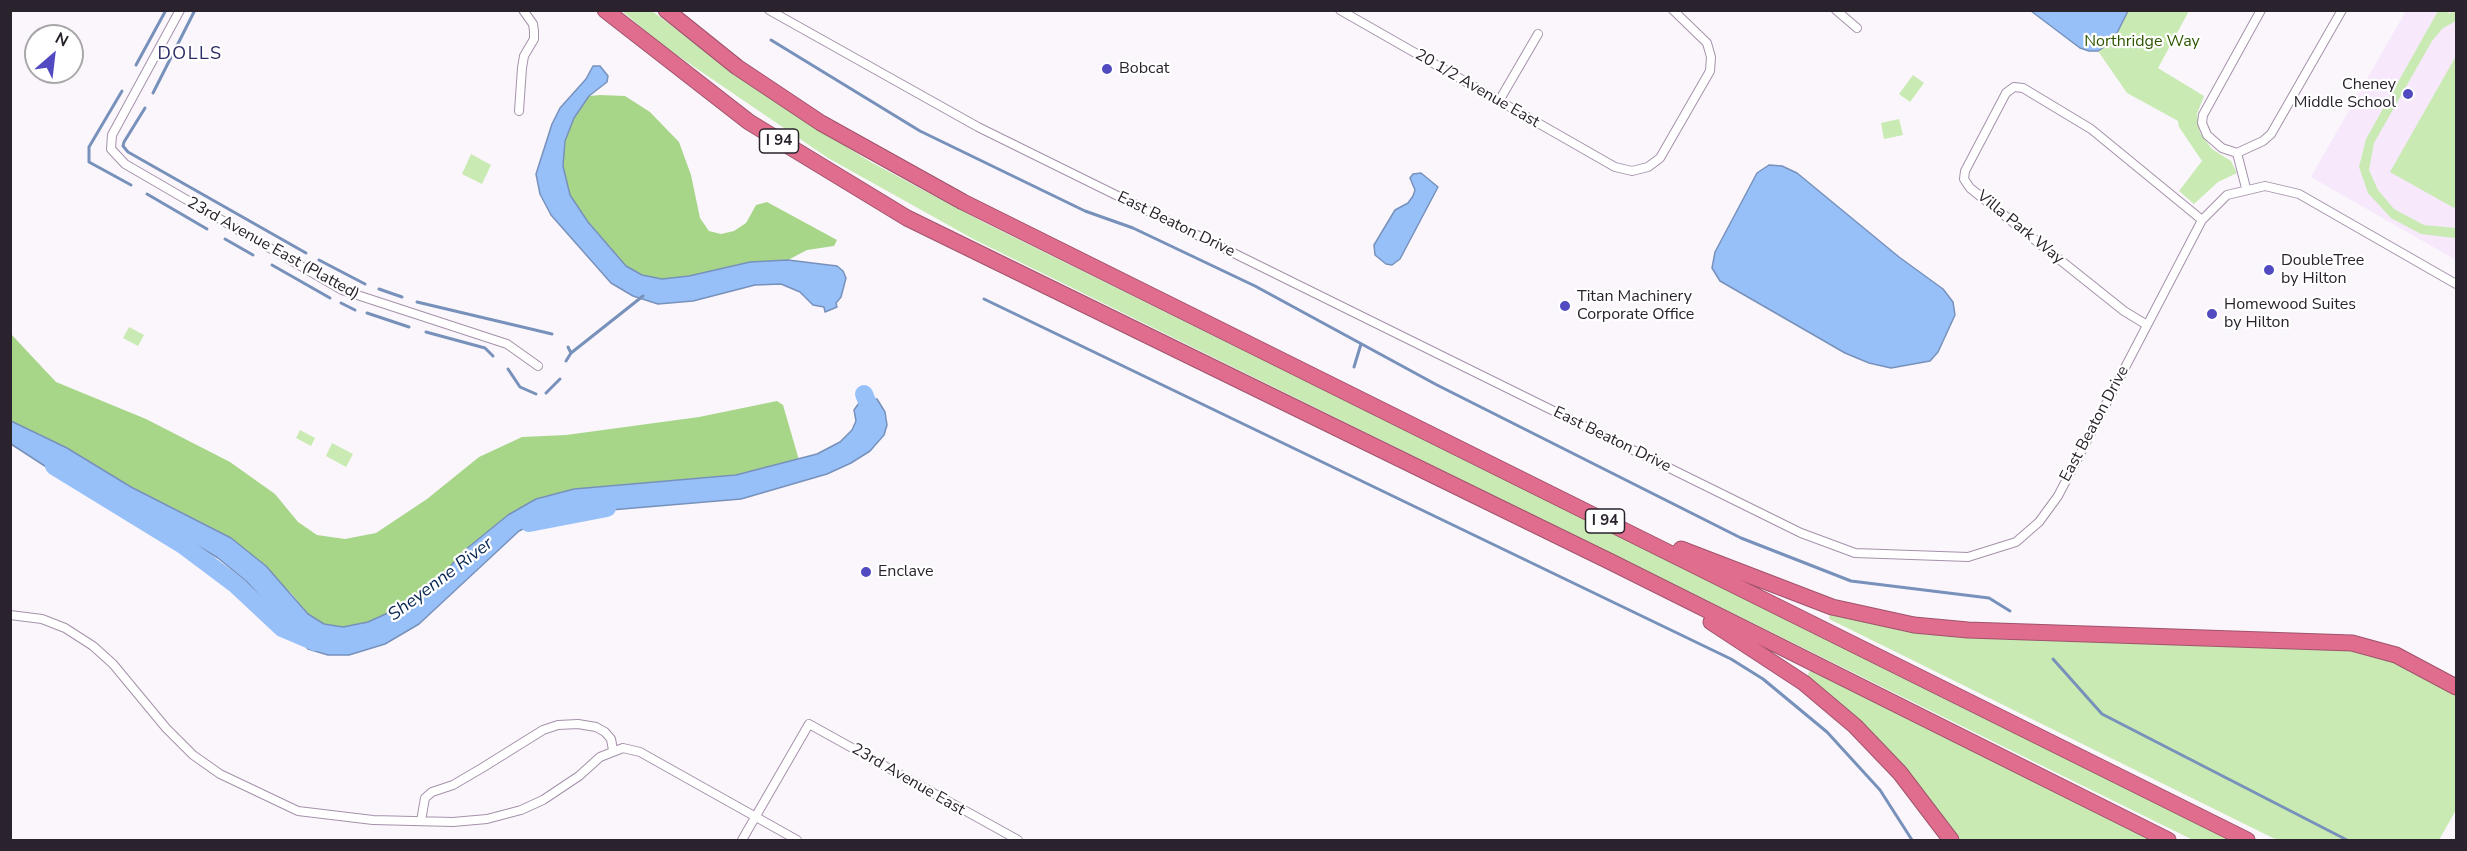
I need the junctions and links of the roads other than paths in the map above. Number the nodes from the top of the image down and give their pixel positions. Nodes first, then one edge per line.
1 (180, 10) edge
2 (523, 10) edge
3 (605, 10) edge
4 (666, 10) edge
5 (769, 10) edge
6 (1673, 10) edge
7 (1836, 10) edge
8 (2260, 10) edge
9 (2342, 10) edge
10 (1342, 11) edge
11 (1857, 28) dead end
12 (1538, 34) dead end
13 (1499, 101) junction
14 (519, 111) dead end
15 (2237, 153) junction
16 (2246, 188) junction
17 (2202, 220) junction
18 (2457, 284) edge
19 (2147, 325) junction
20 (538, 366) dead end
21 (1596, 517) junction
22 (1611, 562) junction
23 (10, 615) edge
24 (2457, 687) edge
25 (613, 750) junction
26 (756, 818) junction
27 (421, 821) junction
28 (1013, 839) edge
29 (742, 840) edge
30 (797, 840) edge
31 (1951, 840) edge
32 (2168, 840) edge
33 (2247, 840) edge

1 - 20 street, 23rd Avenue East (Platted)
2 - 14 street
3 - 22 highway, I 94
4 - 21 highway, I 94
5 - 19 street, East Beaton Drive
6 - 13 street, 20 1/2 Avenue East
7 - 11 street
8 - 15 street
9 - 15 street
10 - 13 street, 20 1/2 Avenue East
12 - 13 street
15 - 16 street
16 - 17 street, East Beaton Drive
16 - 18 street, East Beaton Drive
17 - 19 street, East Beaton Drive
17 - 19 street, Villa Park Way
21 - 24 highway
21 - 33 highway, I 94
22 - 31 highway
22 - 32 highway, I 94
23 - 27 street
25 - 26 street
25 - 27 street
25 - 27 street
26 - 28 street, 23rd Avenue East
26 - 29 street
26 - 30 street

